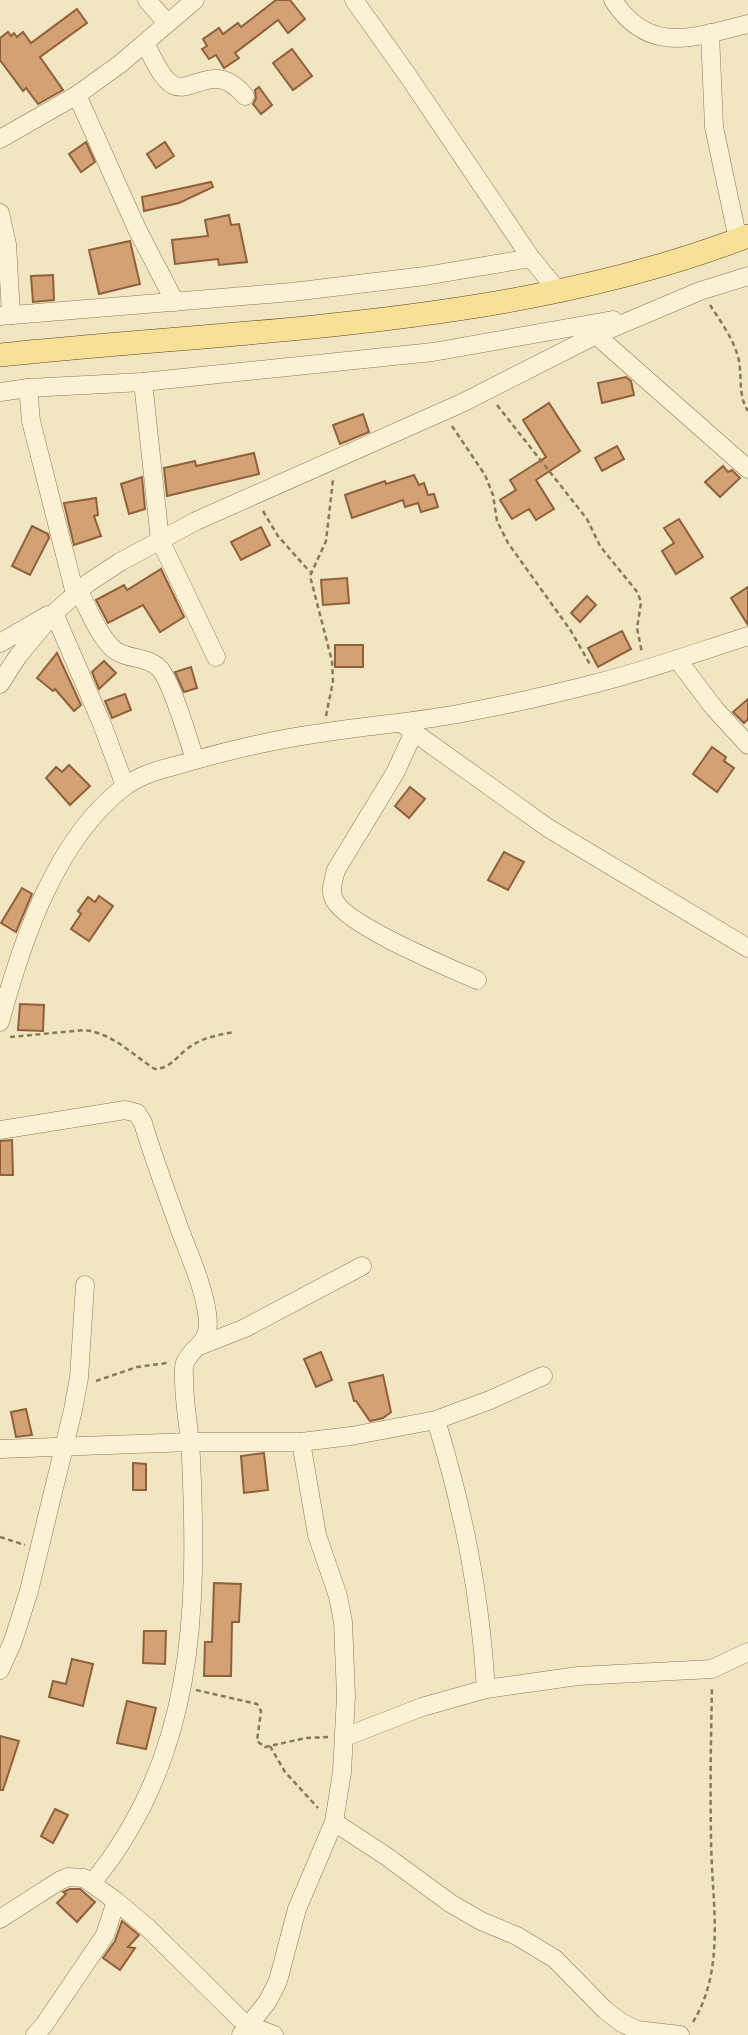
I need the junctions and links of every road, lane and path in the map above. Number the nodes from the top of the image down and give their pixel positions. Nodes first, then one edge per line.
1 (148, 0) edge
2 (195, 0) edge
3 (354, 0) edge
4 (613, 0) edge
5 (167, 23) junction
6 (748, 24) edge
7 (710, 33) junction
8 (145, 43) junction
9 (77, 95) junction
10 (245, 96) dead end
11 (0, 139) edge
12 (0, 213) edge
13 (743, 238) edge
14 (531, 258) junction
15 (748, 276) edge
16 (558, 291) junction
17 (700, 291) junction
18 (175, 302) junction
19 (643, 314) junction
20 (5, 316) edge
21 (596, 335) junction
22 (0, 355) edge
23 (143, 382) junction
24 (28, 388) junction
25 (488, 390) junction
26 (0, 392) edge
27 (748, 411) edge
28 (442, 412) junction
29 (334, 460) junction
30 (748, 469) edge
31 (255, 495) junction
32 (160, 540) junction
33 (310, 572) junction
34 (77, 592) junction
35 (55, 612) junction
36 (748, 636) edge
37 (0, 643) edge
38 (216, 657) dead end
39 (677, 659) junction
40 (645, 669) junction
41 (0, 684) edge
42 (596, 684) junction
43 (407, 727) junction
44 (320, 733) junction
45 (748, 745) edge
46 (195, 760) junction
47 (125, 786) junction
48 (748, 948) edge
49 (477, 980) dead end
50 (0, 1022) edge
51 (234, 1032) dead end
52 (0, 1037) edge
53 (0, 1130) edge
54 (362, 1266) dead end
55 (85, 1285) dead end
56 (202, 1345) junction
57 (184, 1364) junction
58 (542, 1376) dead end
59 (79, 1378) junction
60 (436, 1420) junction
61 (191, 1442) junction
62 (301, 1442) junction
63 (63, 1448) junction
64 (0, 1449) edge
65 (0, 1536) edge
66 (38, 1549) junction
67 (748, 1652) edge
68 (712, 1669) junction
69 (0, 1670) edge
70 (183, 1687) junction
71 (486, 1689) junction
72 (345, 1737) junction
73 (270, 1746) junction
74 (334, 1822) junction
75 (92, 1884) junction
76 (117, 1901) junction
77 (0, 1919) edge
78 (245, 2030) edge
79 (685, 2031) edge
80 (35, 2035) edge
81 (274, 2035) edge

1 - 5 street
2 - 5 street
3 - 14 street
4 - 7 street
5 - 8 street
6 - 7 street
7 - 13 street
8 - 9 street
8 - 10 street
9 - 11 street
9 - 18 street
12 - 20 street
13 - 16 main road
14 - 16 street
14 - 18 street
15 - 17 street
16 - 22 main road
17 - 19 street
17 - 27 path
18 - 20 street
19 - 21 street
19 - 23 street
21 - 25 street
21 - 30 street
23 - 24 street
23 - 32 street
24 - 26 street
24 - 34 street
25 - 28 street
25 - 40 path
28 - 29 street
28 - 42 path
29 - 31 street
29 - 33 path
31 - 32 street
31 - 33 path
32 - 34 street
32 - 38 street
33 - 44 path
34 - 35 street
34 - 46 street
35 - 37 street
35 - 41 street
35 - 47 street
36 - 39 street
39 - 40 street
39 - 45 street
40 - 42 street
42 - 43 street
43 - 44 street
43 - 48 street
43 - 49 street
44 - 46 street
46 - 47 street
47 - 50 street
51 - 52 path
53 - 56 street
54 - 56 street
55 - 59 street
56 - 57 street
57 - 59 path
57 - 61 street
58 - 60 street
59 - 63 street
60 - 62 street
60 - 71 street
61 - 62 street
61 - 63 street
61 - 70 street
62 - 72 street
63 - 64 street
63 - 66 street
65 - 66 path
66 - 69 street
67 - 68 street
68 - 71 street
68 - 79 path
70 - 73 path
70 - 75 street
71 - 72 street
72 - 73 path
72 - 74 street
73 - 74 path
74 - 78 street
74 - 79 street
75 - 76 street
75 - 77 street
76 - 78 street
76 - 80 street
78 - 81 street

